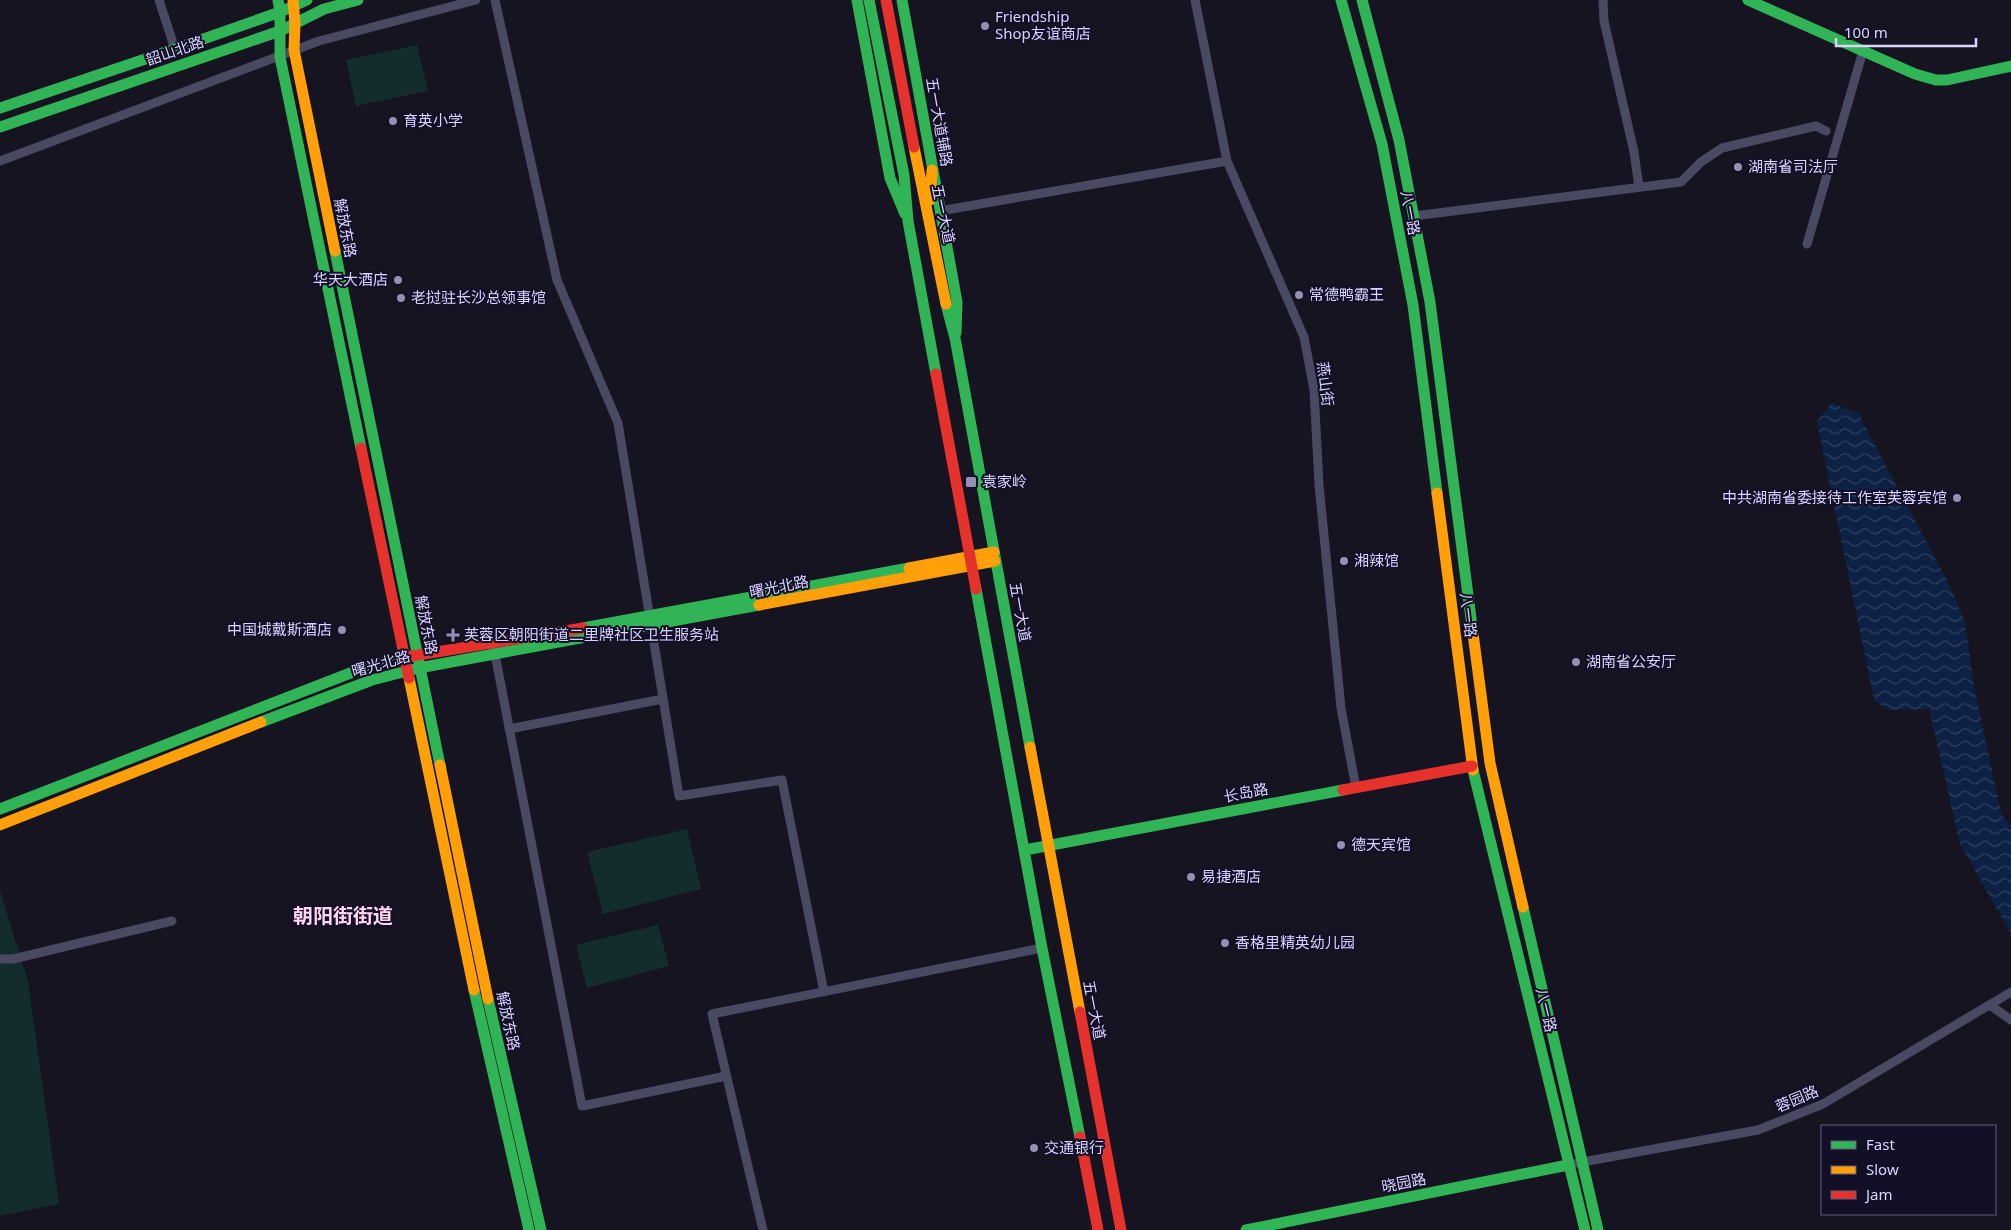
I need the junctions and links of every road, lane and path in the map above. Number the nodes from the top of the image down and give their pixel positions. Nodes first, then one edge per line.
1 (159, 0) edge
2 (307, 0) edge
3 (358, 0) edge
4 (476, 0) edge
5 (495, 0) edge
6 (857, 0) edge
7 (869, 0) edge
8 (886, 0) edge
9 (902, 0) edge
10 (1196, 0) edge
11 (1341, 0) edge
12 (1362, 0) edge
13 (1603, 0) edge
14 (1748, 0) edge
15 (294, 2) edge
16 (279, 6) edge
17 (295, 23) junction
18 (280, 31) junction
19 (175, 49) junction
20 (294, 50) junction
21 (1863, 51) junction
22 (280, 57) junction
23 (2011, 66) edge
24 (0, 108) edge
25 (0, 127) edge
26 (1826, 130) dead end
27 (0, 161) edge
28 (1227, 161) junction
29 (1639, 187) junction
30 (934, 213) junction
31 (1414, 216) junction
32 (908, 221) junction
33 (1808, 244) dead end
34 (995, 557) junction
35 (971, 561) junction
36 (649, 622) junction
37 (494, 649) junction
38 (411, 656) junction
39 (414, 670) junction
40 (663, 699) junction
41 (509, 730) junction
42 (1472, 766) junction
43 (1356, 788) junction
44 (0, 809) edge
45 (0, 825) edge
46 (1048, 846) junction
47 (1025, 850) junction
48 (172, 921) dead end
49 (1042, 948) junction
50 (0, 959) edge
51 (824, 992) junction
52 (2011, 992) edge
53 (1990, 1005) junction
54 (2011, 1020) edge
55 (726, 1076) junction
56 (1583, 1162) junction
57 (1568, 1165) junction
58 (529, 1230) edge
59 (541, 1230) edge
60 (763, 1230) edge
61 (1098, 1230) edge
62 (1121, 1230) edge
63 (1246, 1230) edge
64 (1585, 1230) edge
65 (1598, 1230) edge

1 - 19 street
2 - 15 main road, 韶山北路
3 - 17 main road, 韶山北路
4 - 20 street
5 - 36 street
6 - 32 main road
7 - 32 main road
8 - 30 main road, 五一大道
9 - 30 main road, 五一大道辅路
10 - 28 street, 燕山街
11 - 42 main road, 八一路
12 - 31 main road, 八一路
13 - 29 street
14 - 21 main road
15 - 16 main road, 韶山北路
15 - 17 main road, 解放东路
16 - 18 main road, 解放东路
16 - 19 main road, 韶山北路
17 - 18 main road, 韶山北路
17 - 20 main road, 解放东路
18 - 22 main road, 解放东路
18 - 25 main road, 韶山北路
19 - 24 main road, 韶山北路
20 - 22 street
20 - 38 main road, 解放东路
21 - 23 main road
21 - 33 street
22 - 27 street
22 - 38 main road, 解放东路
26 - 29 street
28 - 30 street
28 - 43 street, 燕山街
29 - 31 street
30 - 34 main road, 五一大道
31 - 56 main road, 八一路
32 - 35 main road
34 - 35 main road, 曙光北路
34 - 46 main road, 五一大道
35 - 36 main road, 曙光北路
35 - 47 main road
36 - 37 main road, 曙光北路
36 - 40 street
37 - 38 main road, 曙光北路
37 - 39 main road, 曙光北路
37 - 41 street
38 - 39 main road, 解放东路
38 - 44 main road, 曙光北路
39 - 45 main road, 曙光北路
39 - 58 main road, 解放东路
39 - 59 main road, 解放东路
40 - 41 street
40 - 51 street
41 - 55 street
42 - 43 main road, 长岛路
42 - 57 main road, 八一路
43 - 46 main road, 长岛路
46 - 47 main road, 长岛路
46 - 62 main road, 五一大道
47 - 49 main road
48 - 50 street
49 - 51 street
49 - 61 main road
51 - 55 street
52 - 53 street, 蓉园路
53 - 54 street
53 - 56 street, 蓉园路
55 - 60 street
56 - 57 street, 蓉园路
56 - 65 main road, 八一路
57 - 63 main road, 晓园路
57 - 64 main road, 八一路

